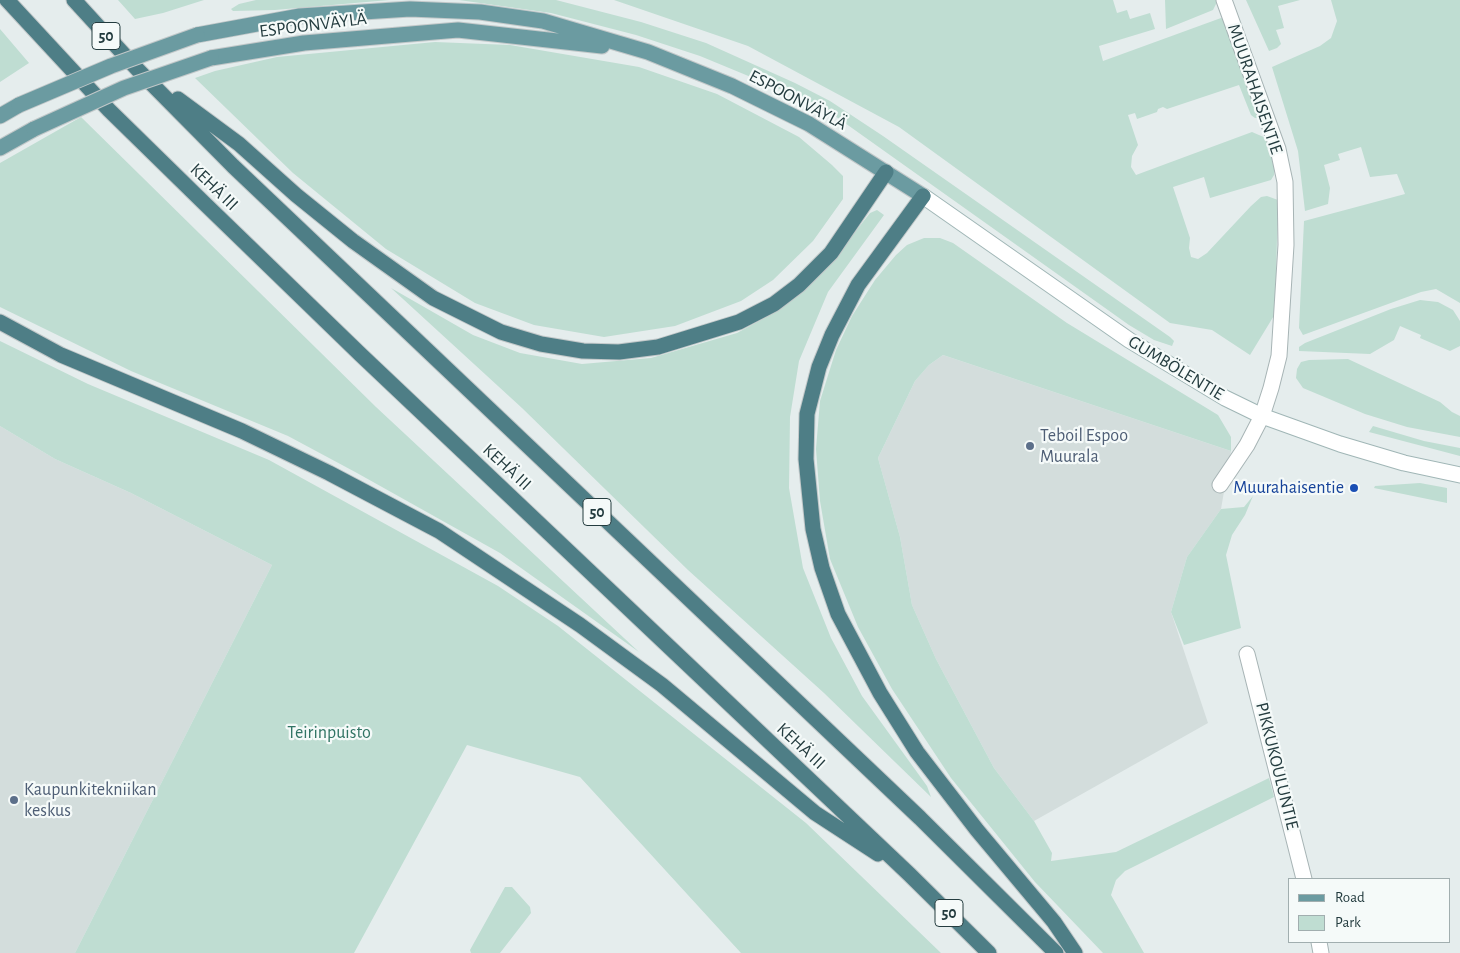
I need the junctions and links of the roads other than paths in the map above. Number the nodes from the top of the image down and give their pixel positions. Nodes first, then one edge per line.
1 (7, 0) edge
2 (74, 0) edge
3 (1224, 0) edge
4 (648, 52) junction
5 (139, 71) junction
6 (0, 116) edge
7 (0, 148) edge
8 (886, 172) junction
9 (923, 196) junction
10 (0, 322) edge
11 (1262, 416) junction
12 (1460, 475) edge
13 (1220, 485) dead end
14 (1247, 654) dead end
15 (909, 874) junction
16 (1304, 878) edge
17 (989, 953) edge
18 (1056, 953) edge
19 (1075, 953) edge

1 - 15 highway, KEHÄ III / 50
2 - 5 highway, KEHÄ III / 50
3 - 11 street, MUURAHAISENTIE
4 - 6 main road, ESPOONVÄYLÄ, bridge
4 - 7 main road, ESPOONVÄYLÄ, bridge
4 - 8 main road, ESPOONVÄYLÄ
5 - 8 highway
5 - 18 highway, KEHÄ III / 50
8 - 9 main road, ESPOONVÄYLÄ
9 - 11 street, GUMBÖLENTIE
9 - 19 highway
10 - 15 highway
11 - 12 street, GUMBÖLENTIE
11 - 13 street, MUURAHAISENTIE
14 - 16 street, PIKKUKOULUNTIE
15 - 17 highway, KEHÄ III / 50

